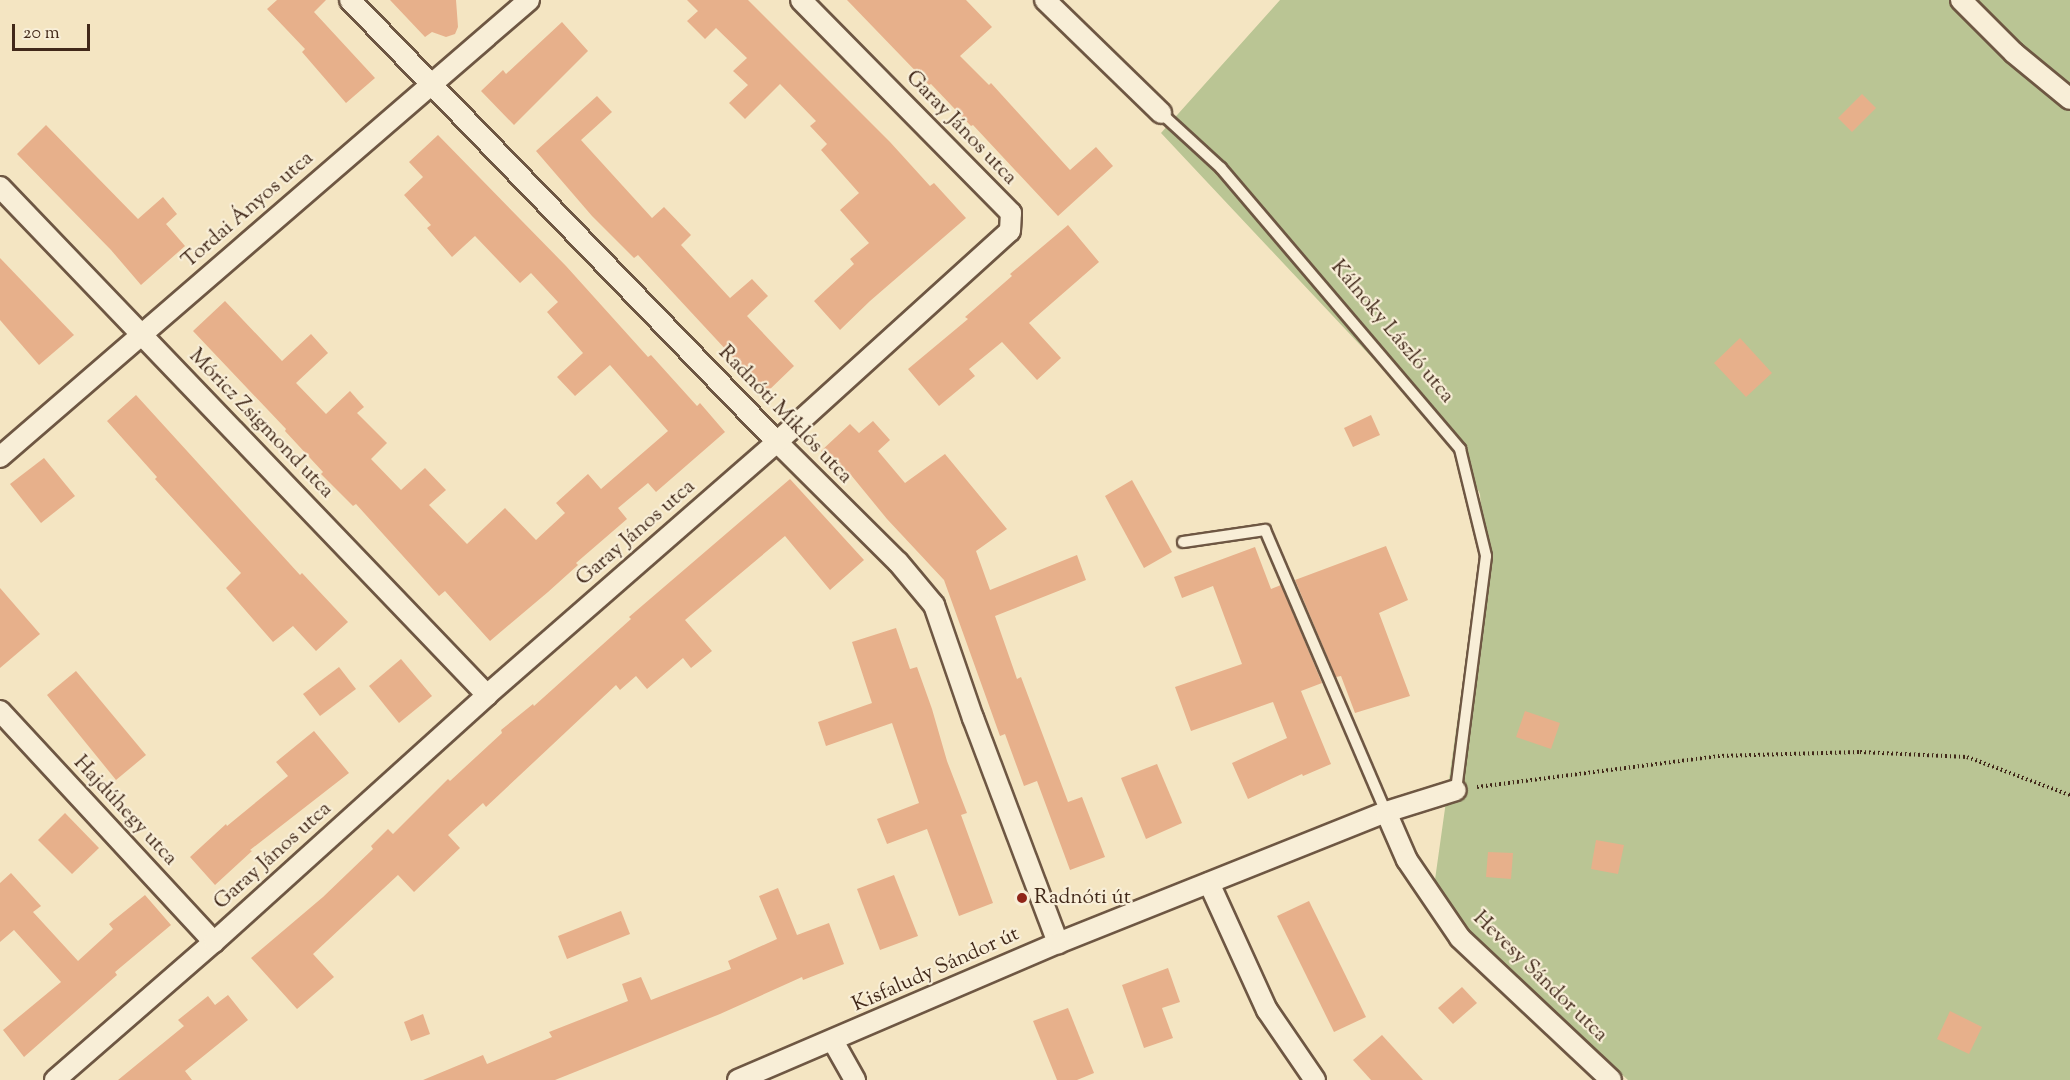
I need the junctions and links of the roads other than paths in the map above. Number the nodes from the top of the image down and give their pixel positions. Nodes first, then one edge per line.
1 (350, 0) edge
2 (529, 0) edge
3 (801, 0) edge
4 (1045, 0) edge
5 (1961, 0) edge
6 (430, 83) junction
7 (2070, 99) edge
8 (1161, 113) joint
9 (0, 188) edge
10 (142, 334) junction
11 (777, 442) junction
12 (0, 457) edge
13 (1183, 543) dead end
14 (487, 695) junction
15 (0, 711) edge
16 (1456, 790) joint
17 (1386, 812) junction
18 (1209, 884) junction
19 (214, 942) junction
20 (1058, 943) junction
21 (833, 1041) junction
22 (55, 1080) edge
23 (738, 1080) edge
24 (855, 1080) edge
25 (1315, 1080) edge
26 (1611, 1080) edge

1 - 6 street, Radnóti Miklós utca
2 - 6 street, Tordai Ányos utca
3 - 11 street, Garay János utca
4 - 8 street, Kálnoky László utca
5 - 7 street
6 - 10 street, Tordai Ányos utca
6 - 11 street, Radnóti Miklós utca
8 - 16 lane, Kálnoky László utca
9 - 10 street, Móricz Zsigmond utca
10 - 12 street, Tordai Ányos utca
10 - 14 street, Móricz Zsigmond utca
11 - 14 street, Garay János utca
11 - 20 street, Radnóti Miklós utca
13 - 17 lane
14 - 19 street, Garay János utca
15 - 19 street, Hajdúhegy utca
16 - 17 street, Kisfaludy Sándor út
17 - 18 street, Kisfaludy Sándor út
17 - 26 street, Hevesy Sándor utca
18 - 20 street, Kisfaludy Sándor út
18 - 25 street
19 - 22 street, Garay János utca
20 - 21 street, Kisfaludy Sándor út
21 - 23 street, Kisfaludy Sándor út
21 - 24 street

